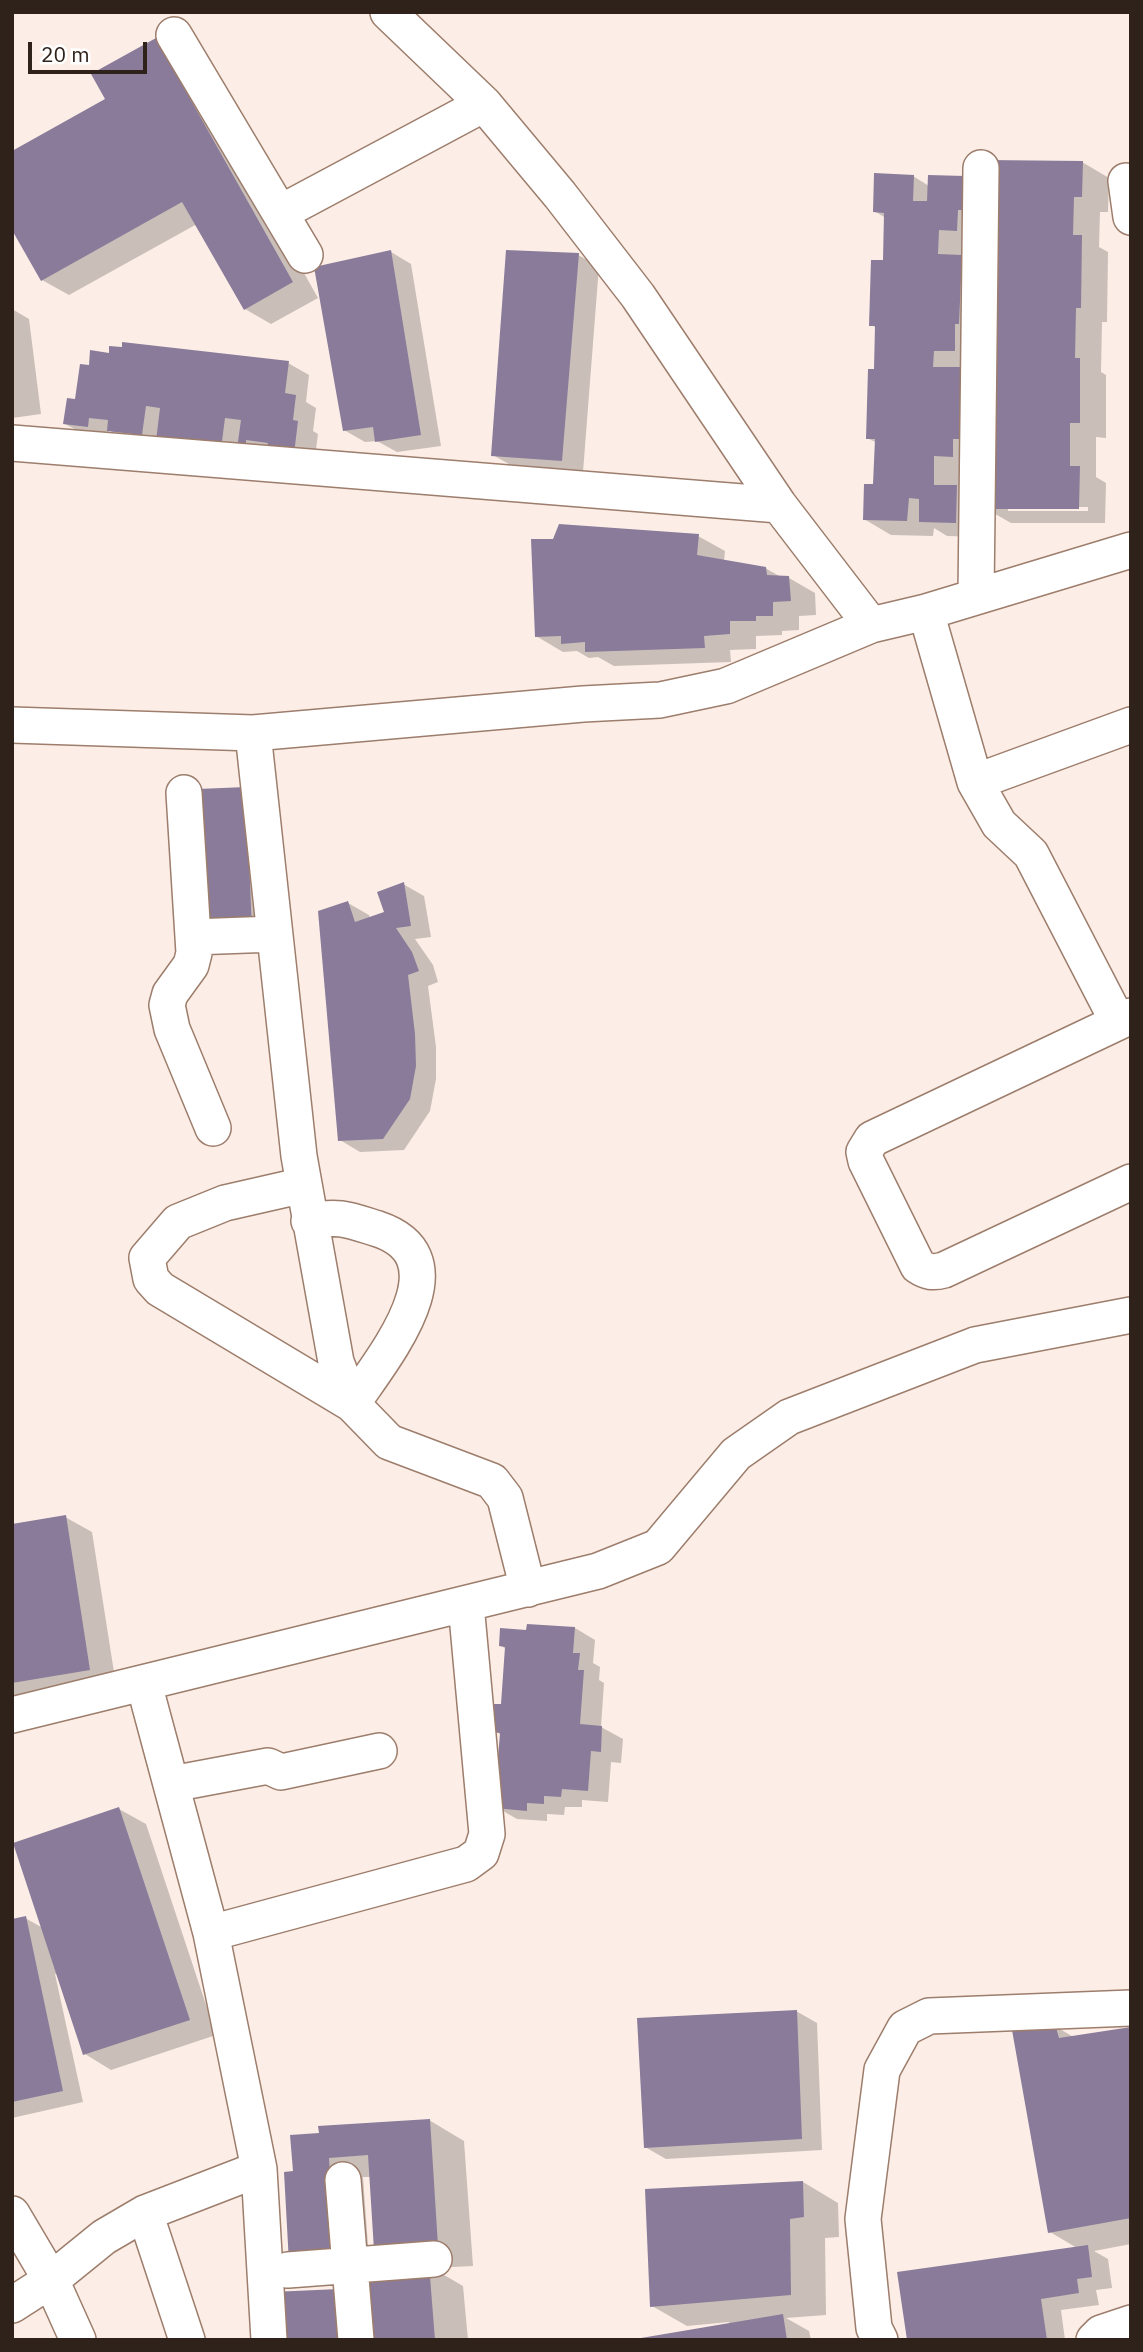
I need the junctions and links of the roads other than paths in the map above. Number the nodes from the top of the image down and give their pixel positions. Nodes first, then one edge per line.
1 (388, 12) edge
2 (174, 35) dead end
3 (484, 104) junction
4 (981, 168) dead end
5 (1126, 181) dead end
6 (280, 213) junction
7 (1131, 217) edge
8 (305, 255) dead end
9 (12, 443) edge
10 (779, 505) junction
11 (1131, 550) edge
12 (976, 595) junction
13 (926, 612) junction
14 (872, 625) junction
15 (12, 725) edge
16 (1131, 725) edge
17 (253, 733) junction
18 (975, 782) junction
19 (184, 793) dead end
20 (274, 934) junction
21 (194, 937) junction
22 (1124, 1019) edge
23 (213, 1128) dead end
24 (1131, 1182) edge
25 (304, 1185) junction
26 (309, 1221) junction
27 (1131, 1315) edge
28 (352, 1404) junction
29 (528, 1589) junction
30 (466, 1604) junction
31 (144, 1684) junction
32 (12, 1715) edge
33 (379, 1751) dead end
34 (174, 1794) junction
35 (211, 1933) junction
36 (1131, 2008) edge
37 (259, 2169) junction
38 (343, 2180) dead end
39 (145, 2213) junction
40 (12, 2214) edge
41 (434, 2259) dead end
42 (350, 2265) junction
43 (288, 2270) dead end
44 (51, 2280) junction
45 (12, 2305) edge
46 (1131, 2323) edge
47 (78, 2340) edge
48 (187, 2340) edge
49 (269, 2340) edge
50 (356, 2340) edge
51 (880, 2340) edge
52 (1094, 2340) edge

1 - 3 street
2 - 6 street
3 - 6 street
3 - 10 street
4 - 12 street
5 - 7 street
6 - 8 street
9 - 10 street
10 - 14 street
11 - 12 street
12 - 13 street
13 - 14 street
13 - 18 street
14 - 17 street
15 - 17 street
16 - 18 street
17 - 20 street
18 - 22 street
19 - 21 street
20 - 21 street
20 - 25 street
21 - 23 street
22 - 24 street
25 - 26 street
25 - 28 street
26 - 28 street
26 - 28 street
27 - 29 street
28 - 29 street
29 - 30 street
30 - 31 street
30 - 35 street
31 - 32 street
31 - 34 street
33 - 34 street
34 - 35 street
35 - 37 street
36 - 51 street
37 - 39 street
37 - 49 street
38 - 42 street
39 - 44 street
39 - 48 street
40 - 44 street
41 - 42 street
42 - 43 street
42 - 50 street
44 - 45 street
44 - 47 street
46 - 52 street

